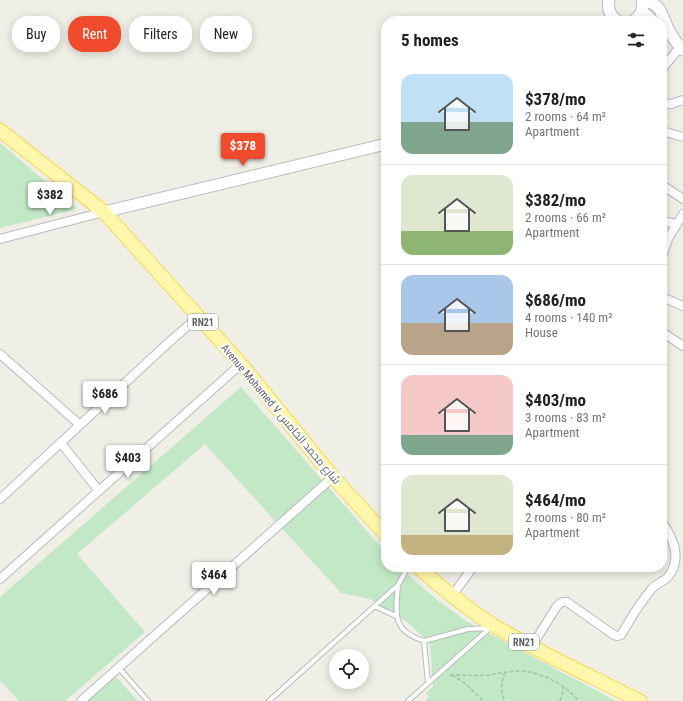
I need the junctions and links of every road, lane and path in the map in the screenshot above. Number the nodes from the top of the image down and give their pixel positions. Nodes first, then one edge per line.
1 (638, 12) edge
2 (663, 16) edge
3 (667, 30) edge
4 (681, 49) edge
5 (667, 64) edge
6 (683, 100) edge
7 (667, 104) edge
8 (0, 130) edge
9 (667, 132) edge
10 (683, 137) edge
11 (381, 145) edge
12 (667, 188) edge
13 (683, 199) edge
14 (104, 212) junction
15 (683, 214) edge
16 (667, 222) edge
17 (677, 224) junction
18 (0, 239) edge
19 (667, 242) edge
20 (667, 299) edge
21 (683, 306) edge
22 (198, 317) junction
23 (667, 335) edge
24 (683, 346) edge
25 (0, 354) edge
26 (241, 364) junction
27 (80, 425) junction
28 (61, 443) junction
29 (333, 477) junction
30 (99, 491) junction
31 (0, 499) edge
32 (667, 529) edge
33 (381, 530) edge
34 (405, 572) edge
35 (424, 572) edge
36 (469, 572) edge
37 (0, 579) edge
38 (398, 585) junction
39 (452, 596) junction
40 (374, 606) junction
41 (396, 616) junction
42 (491, 626) junction
43 (424, 641) junction
44 (532, 646) junction
45 (119, 668) junction
46 (444, 669) junction
47 (505, 672) junction
48 (450, 675) junction
49 (428, 683) junction
50 (563, 686) junction
51 (81, 701) edge
52 (148, 701) edge
53 (269, 701) edge
54 (408, 701) edge
55 (483, 701) edge
56 (506, 701) edge
57 (560, 701) edge
58 (579, 701) edge
59 (640, 701) edge

1 - 2 main road
3 - 4 main road
4 - 5 street
6 - 7 street
8 - 14 main road, Avenue Mohamed V شارع محمد الخامس / RN21
9 - 10 street
11 - 14 main road
12 - 13 street
14 - 18 street
14 - 22 main road, Avenue Mohamed V شارع محمد الخامس / RN21
15 - 17 street
16 - 17 street
17 - 19 street
20 - 21 street
22 - 26 main road, Avenue Mohamed V شارع محمد الخامس / RN21
22 - 27 street
23 - 24 street
25 - 27 street
26 - 29 main road, Avenue Mohamed V شارع محمد الخامس / RN21
26 - 30 street
27 - 28 street
28 - 30 street
28 - 31 street
29 - 33 main road, Avenue Mohamed V شارع محمد الخامس / RN21
29 - 45 street
30 - 37 street
32 - 44 street
34 - 38 lane
35 - 39 main road, RN21
36 - 39 street
38 - 40 lane
38 - 41 lane
39 - 42 main road, RN21
40 - 41 lane
40 - 53 lane
41 - 43 lane
42 - 43 lane
42 - 44 main road, RN21
42 - 46 lane
43 - 49 lane
44 - 59 main road, RN21
45 - 51 street
45 - 52 lane
46 - 48 path
46 - 49 lane
47 - 48 path
47 - 50 path
47 - 56 path
48 - 55 path
49 - 54 lane
50 - 57 path
50 - 58 path

